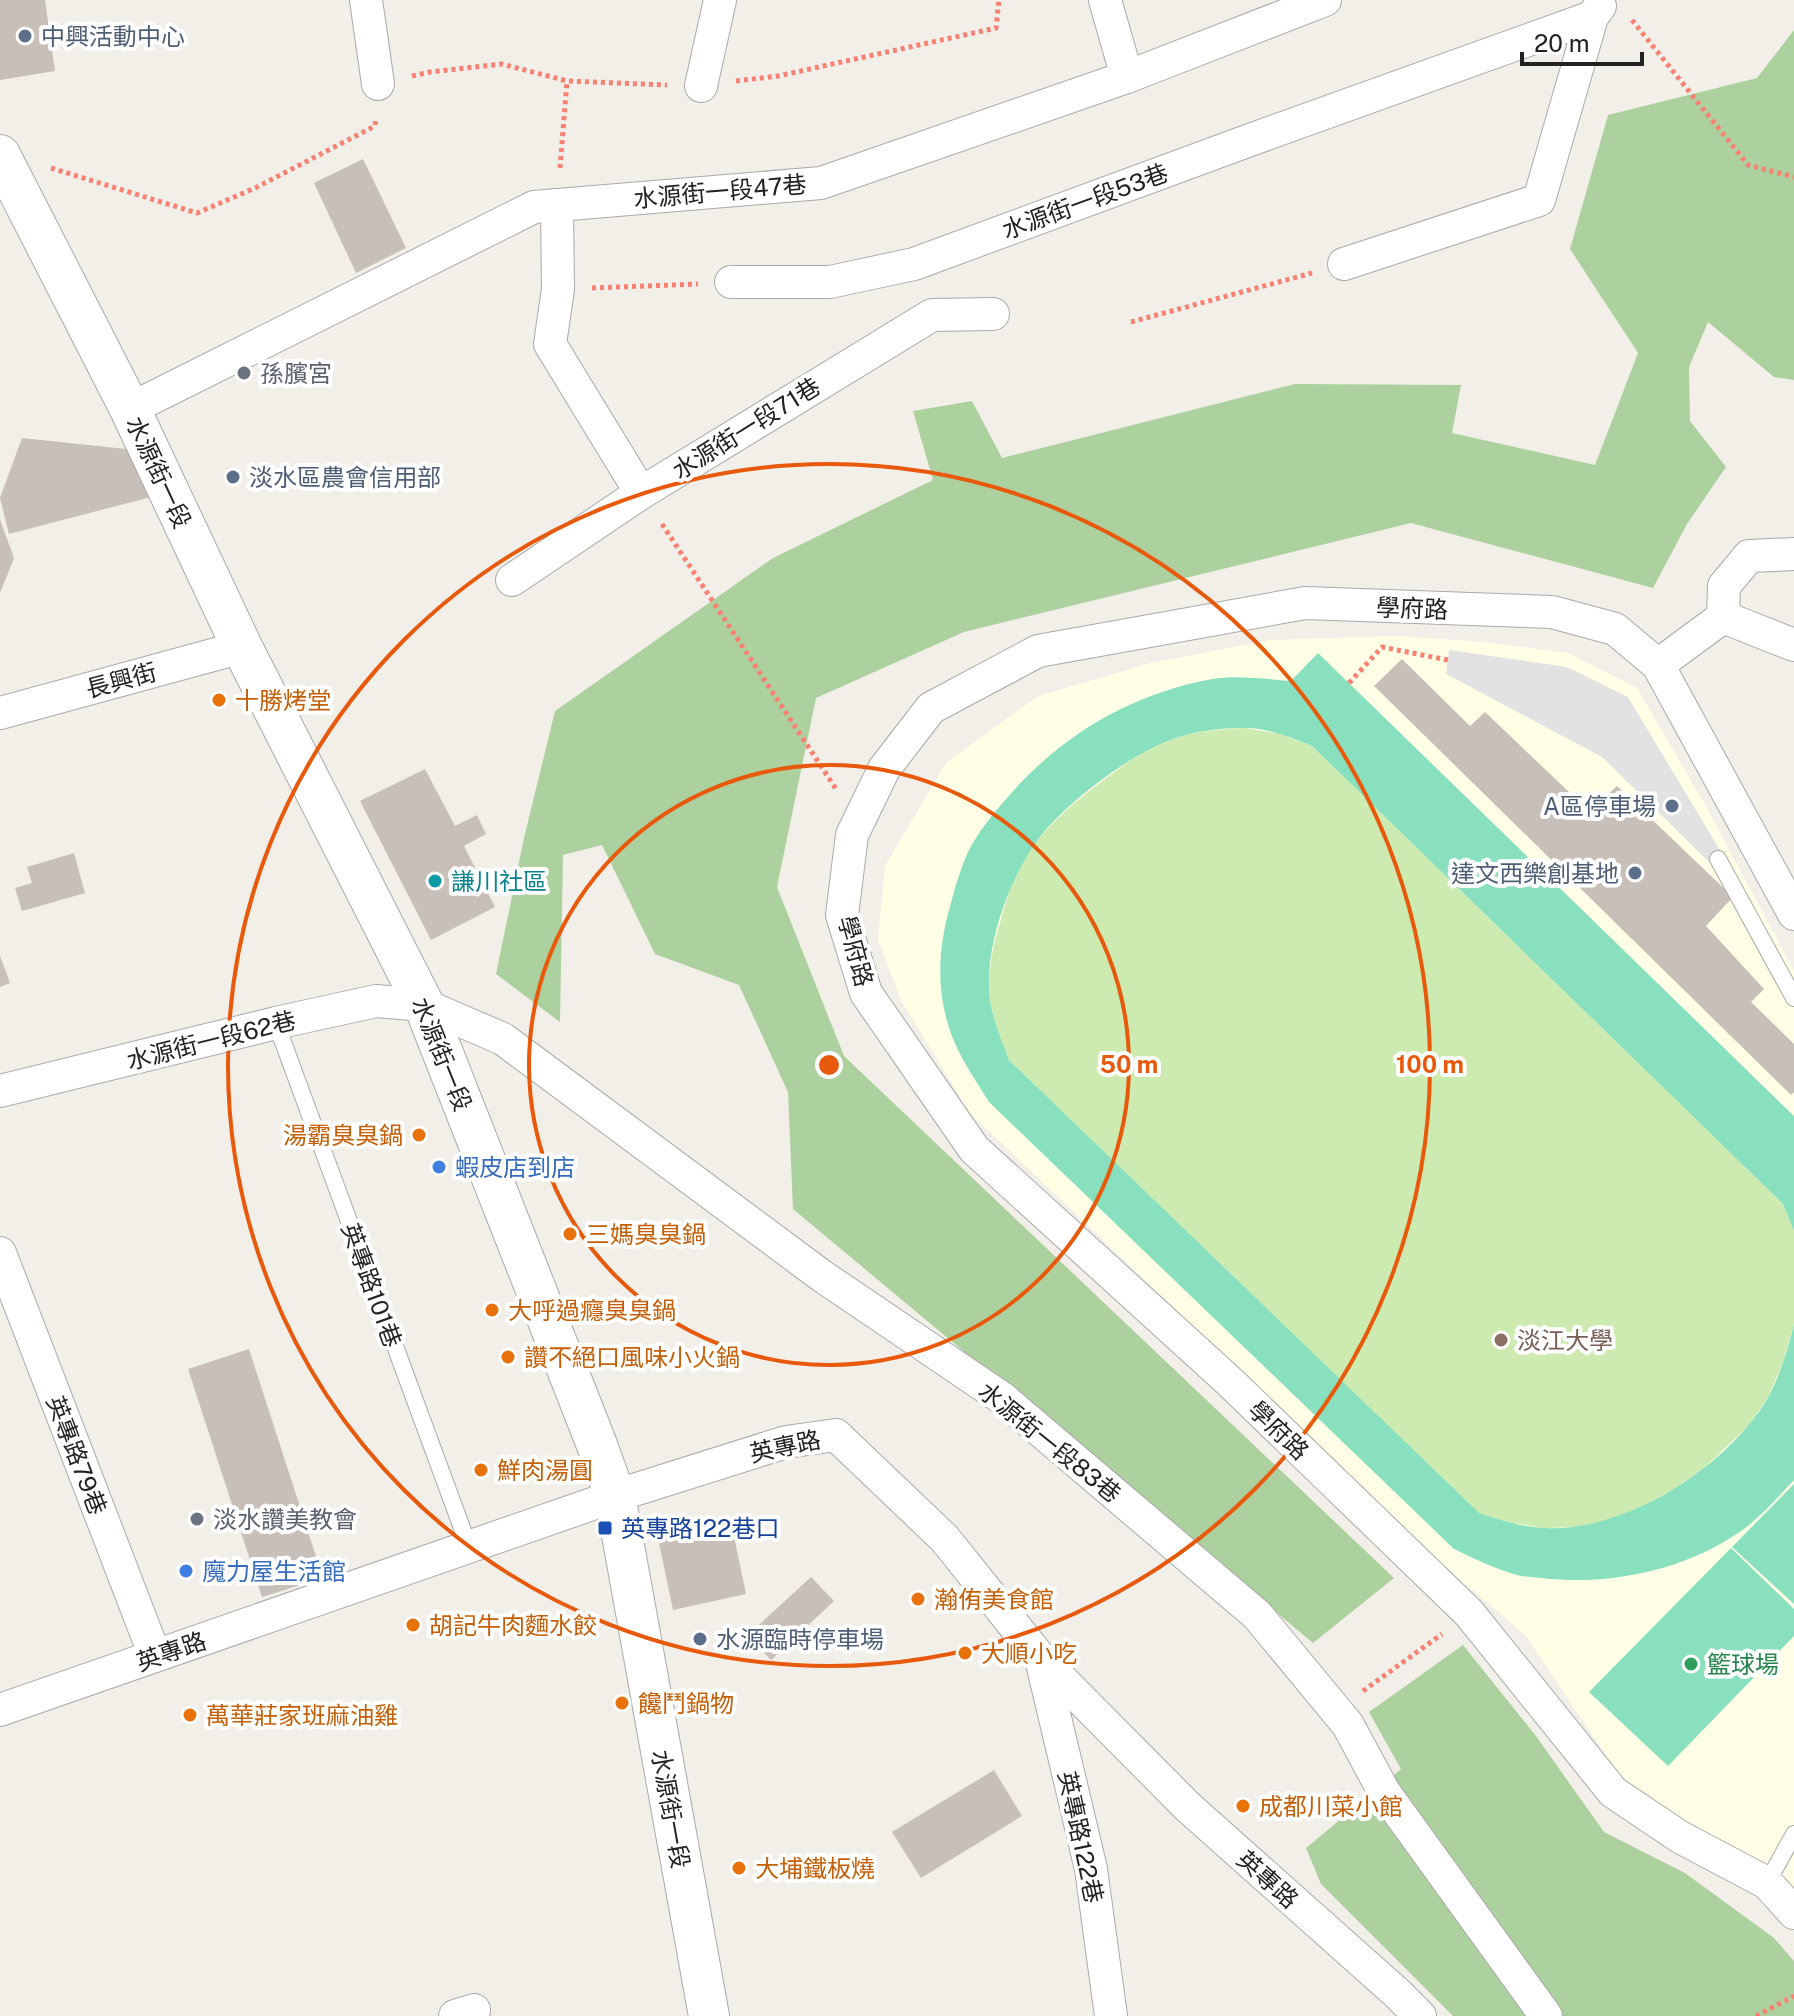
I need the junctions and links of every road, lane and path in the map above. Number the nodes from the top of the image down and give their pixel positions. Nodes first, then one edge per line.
1 (366, 0) edge
2 (720, 0) edge
3 (999, 0) edge
4 (1105, 0) edge
5 (1325, 0) edge
6 (1608, 9) edge
7 (1127, 77) junction
8 (567, 81) junction
9 (378, 84) junction
10 (701, 86) junction
11 (0, 155) edge
12 (43, 165) dead end
13 (1794, 177) edge
14 (557, 205) junction
15 (914, 264) junction
16 (1344, 264) joint
17 (731, 282) joint
18 (558, 289) junction
19 (993, 314) dead end
20 (932, 315) junction
21 (1131, 322) dead end
22 (130, 409) junction
23 (641, 493) junction
24 (1794, 554) edge
25 (512, 580) dead end
26 (1723, 617) junction
27 (1794, 645) edge
28 (242, 647) junction
29 (1448, 660) dead end
30 (1658, 665) junction
31 (1349, 683) dead end
32 (0, 713) edge
33 (851, 848) junction
34 (1718, 859) dead end
35 (1794, 914) edge
36 (1794, 998) edge
37 (424, 1005) junction
38 (276, 1023) junction
39 (0, 1091) edge
40 (0, 1253) edge
41 (615, 1496) junction
42 (469, 1547) junction
43 (1469, 1613) junction
44 (155, 1656) junction
45 (1041, 1659) junction
46 (0, 1710) edge
47 (1336, 1710) junction
48 (1794, 1834) edge
49 (1767, 1883) junction
50 (1794, 1913) edge
51 (1794, 1996) edge
52 (709, 2016) edge
53 (1111, 2016) edge
54 (1420, 2016) edge
55 (1546, 2016) edge
56 (1756, 2016) edge

1 - 9 street
2 - 10 street
3 - 10 path
4 - 7 street
5 - 7 street, 水源街一段47巷
6 - 13 path
6 - 15 street, 水源街一段53巷
6 - 16 street
7 - 14 street, 水源街一段47巷
8 - 9 path
8 - 10 path
8 - 14 path
9 - 12 path
11 - 22 street, 水源街一段
14 - 18 street
14 - 22 street, 水源街一段47巷
15 - 17 street, 水源街一段53巷
15 - 20 street
16 - 21 path
17 - 18 path
18 - 23 street
19 - 20 street
20 - 23 street, 水源街一段71巷
22 - 28 street, 水源街一段
23 - 25 street, 水源街一段71巷
23 - 33 path
24 - 26 street
26 - 27 street
26 - 30 street
28 - 32 street, 長興街
28 - 37 street, 水源街一段
29 - 31 path
30 - 33 street, 學府路
30 - 35 street, 學府路
33 - 43 street, 學府路
34 - 36 lane
37 - 38 street, 水源街一段62巷
37 - 41 street, 水源街一段
37 - 47 street, 水源街一段83巷
38 - 39 street, 水源街一段62巷
38 - 42 lane, 英專路101巷
40 - 44 street, 英專路79巷
41 - 42 street, 英專路
41 - 45 street, 英專路
41 - 52 street, 水源街一段
42 - 44 street, 英專路
43 - 47 path
43 - 49 street, 學府路
44 - 46 street, 英專路
45 - 53 street, 英專路122巷
45 - 54 street, 英專路
47 - 55 street, 水源街一段83巷
48 - 49 lane
49 - 50 street, 學府路
51 - 56 path

